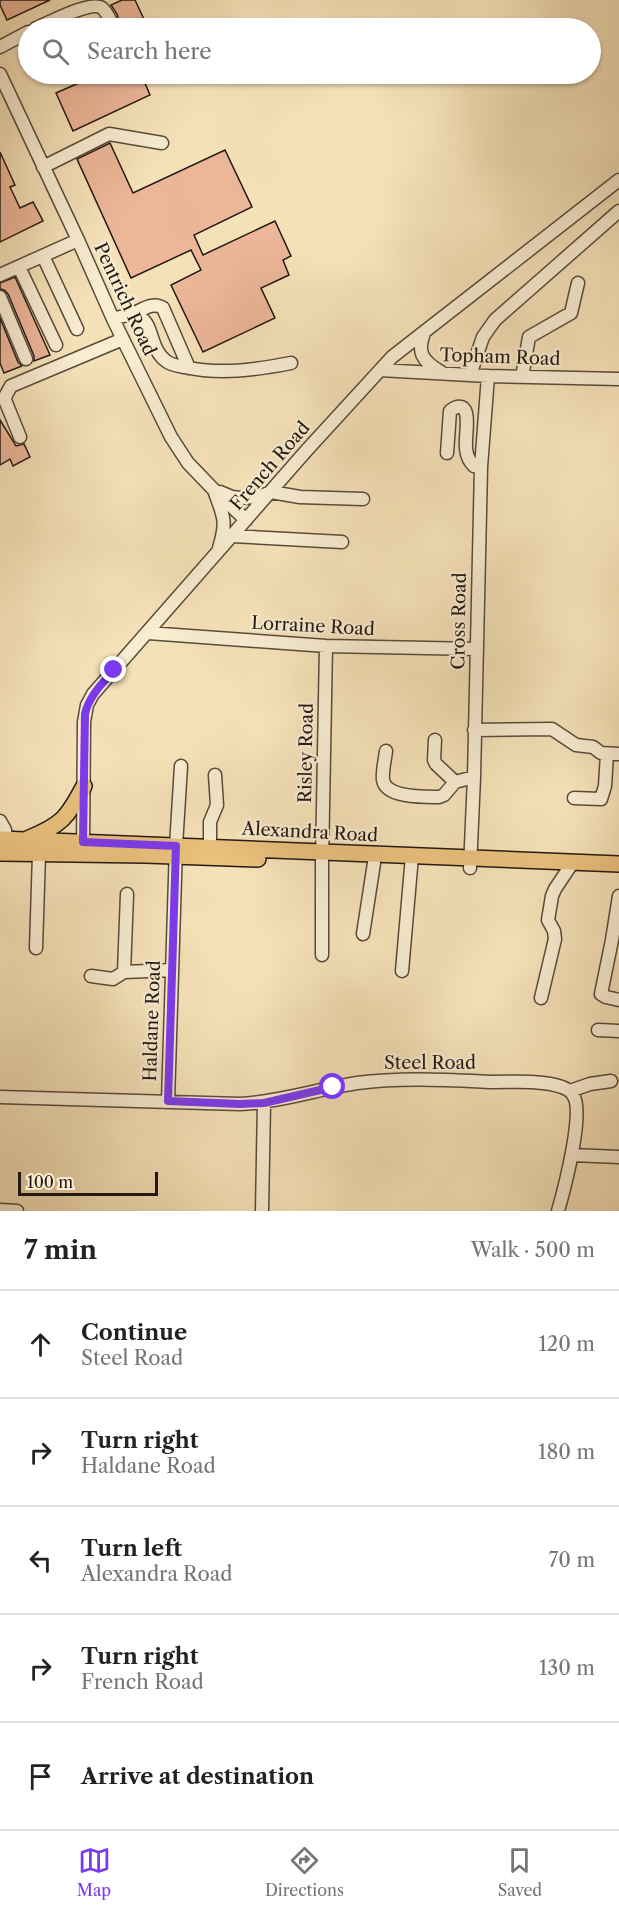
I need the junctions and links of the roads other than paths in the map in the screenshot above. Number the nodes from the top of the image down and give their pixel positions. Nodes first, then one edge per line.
1 (58, 18) edge
2 (109, 18) edge
3 (18, 37) edge
4 (0, 47) edge
5 (0, 74) edge
6 (162, 143) dead end
7 (43, 167) junction
8 (619, 180) edge
9 (619, 211) edge
10 (78, 240) junction
11 (42, 256) junction
12 (19, 267) junction
13 (0, 275) edge
14 (578, 283) dead end
15 (0, 297) edge
16 (132, 314) junction
17 (113, 319) junction
18 (77, 329) dead end
19 (426, 330) junction
20 (123, 339) junction
21 (56, 345) dead end
22 (26, 359) dead end
23 (291, 363) dead end
24 (189, 368) junction
25 (380, 370) junction
26 (443, 373) junction
27 (470, 375) junction
28 (488, 376) junction
29 (522, 377) junction
30 (619, 379) edge
31 (20, 437) dead end
32 (447, 453) dead end
33 (481, 467) junction
34 (212, 489) junction
35 (271, 492) junction
36 (363, 499) dead end
37 (246, 520) junction
38 (232, 536) junction
39 (342, 542) dead end
40 (217, 555) junction
41 (148, 633) junction
42 (326, 646) junction
43 (477, 649) junction
44 (474, 730) junction
45 (435, 740) dead end
46 (386, 752) dead end
47 (613, 754) edge
48 (181, 766) dead end
49 (215, 775) dead end
50 (474, 777) junction
51 (455, 782) junction
52 (84, 786) junction
53 (574, 798) dead end
54 (0, 821) edge
55 (24, 840) junction
56 (2, 844) edge
57 (210, 847) junction
58 (83, 848) junction
59 (176, 851) junction
60 (39, 854) junction
61 (322, 856) junction
62 (412, 860) junction
63 (375, 863) junction
64 (469, 863) junction
65 (619, 864) edge
66 (570, 866) junction
67 (619, 872) edge
68 (128, 894) dead end
69 (619, 896) edge
70 (363, 934) dead end
71 (36, 948) dead end
72 (322, 955) dead end
73 (172, 970) junction
74 (402, 971) dead end
75 (124, 972) junction
76 (91, 976) dead end
77 (541, 998) dead end
78 (619, 1000) edge
79 (598, 1030) dead end
80 (619, 1031) edge
81 (611, 1081) dead end
82 (570, 1091) junction
83 (0, 1097) edge
84 (168, 1101) junction
85 (264, 1103) junction
86 (572, 1155) junction
87 (619, 1157) edge
88 (0, 1210) edge
89 (17, 1211) edge
90 (262, 1211) edge
91 (558, 1211) edge

1 - 2 street
3 - 4 street
5 - 7 street, Pentrich Road
6 - 7 street
7 - 10 street, Pentrich Road
8 - 19 street, French Road
9 - 27 street
10 - 11 street
10 - 17 street, Pentrich Road
11 - 12 street
11 - 18 street
12 - 13 street
12 - 21 street
14 - 29 street
15 - 22 street
16 - 17 street
16 - 24 street
16 - 24 street
17 - 20 street, Pentrich Road
19 - 25 street, French Road
19 - 26 street
20 - 31 street
20 - 34 street, Pentrich Road
23 - 24 street
25 - 26 street, Topham Road
25 - 35 street, French Road
26 - 27 street, Topham Road
27 - 28 street, Topham Road
28 - 29 street, Topham Road
28 - 33 street, Cross Road
29 - 30 street, Topham Road
32 - 33 street
33 - 43 street, Cross Road
34 - 35 street
34 - 37 street, Pentrich Road
34 - 40 street
35 - 36 street
35 - 37 street, French Road
37 - 38 street, French Road
38 - 39 street
38 - 40 street, French Road
40 - 41 street, French Road
41 - 42 street, Lorraine Road
41 - 52 street, French Road
42 - 43 street, Lorraine Road
42 - 61 street, Risley Road
43 - 44 street, Cross Road
44 - 47 street
44 - 50 street, Cross Road
45 - 51 street
46 - 51 street
47 - 53 street
48 - 59 street, Haldane Road
49 - 57 street
50 - 51 street
50 - 64 street, Cross Road
52 - 55 main road
52 - 58 street, French Road
54 - 56 street
55 - 56 main road, Alexandra Road
55 - 58 main road, Alexandra Road
56 - 60 main road, Alexandra Road
57 - 59 main road, Alexandra Road
57 - 61 main road, Alexandra Road
58 - 59 main road, Alexandra Road
58 - 60 main road, Alexandra Road
59 - 61 main road, Alexandra Road
59 - 73 street, Haldane Road
60 - 71 street
61 - 62 main road, Alexandra Road
61 - 63 main road, Alexandra Road
61 - 72 street, Risley Road
62 - 63 main road, Alexandra Road
62 - 64 main road, Alexandra Road
62 - 74 street
63 - 70 street
64 - 66 main road, Alexandra Road
65 - 66 main road, Alexandra Road
66 - 67 main road, Alexandra Road
66 - 77 street
68 - 75 street
69 - 78 street
73 - 75 street
73 - 84 street, Haldane Road
75 - 76 street
79 - 80 street
81 - 82 street
82 - 85 street, Steel Road
82 - 86 street
83 - 84 street, Haldane Road
84 - 85 street, Steel Road
85 - 90 street
86 - 87 street
86 - 91 street
88 - 89 street

